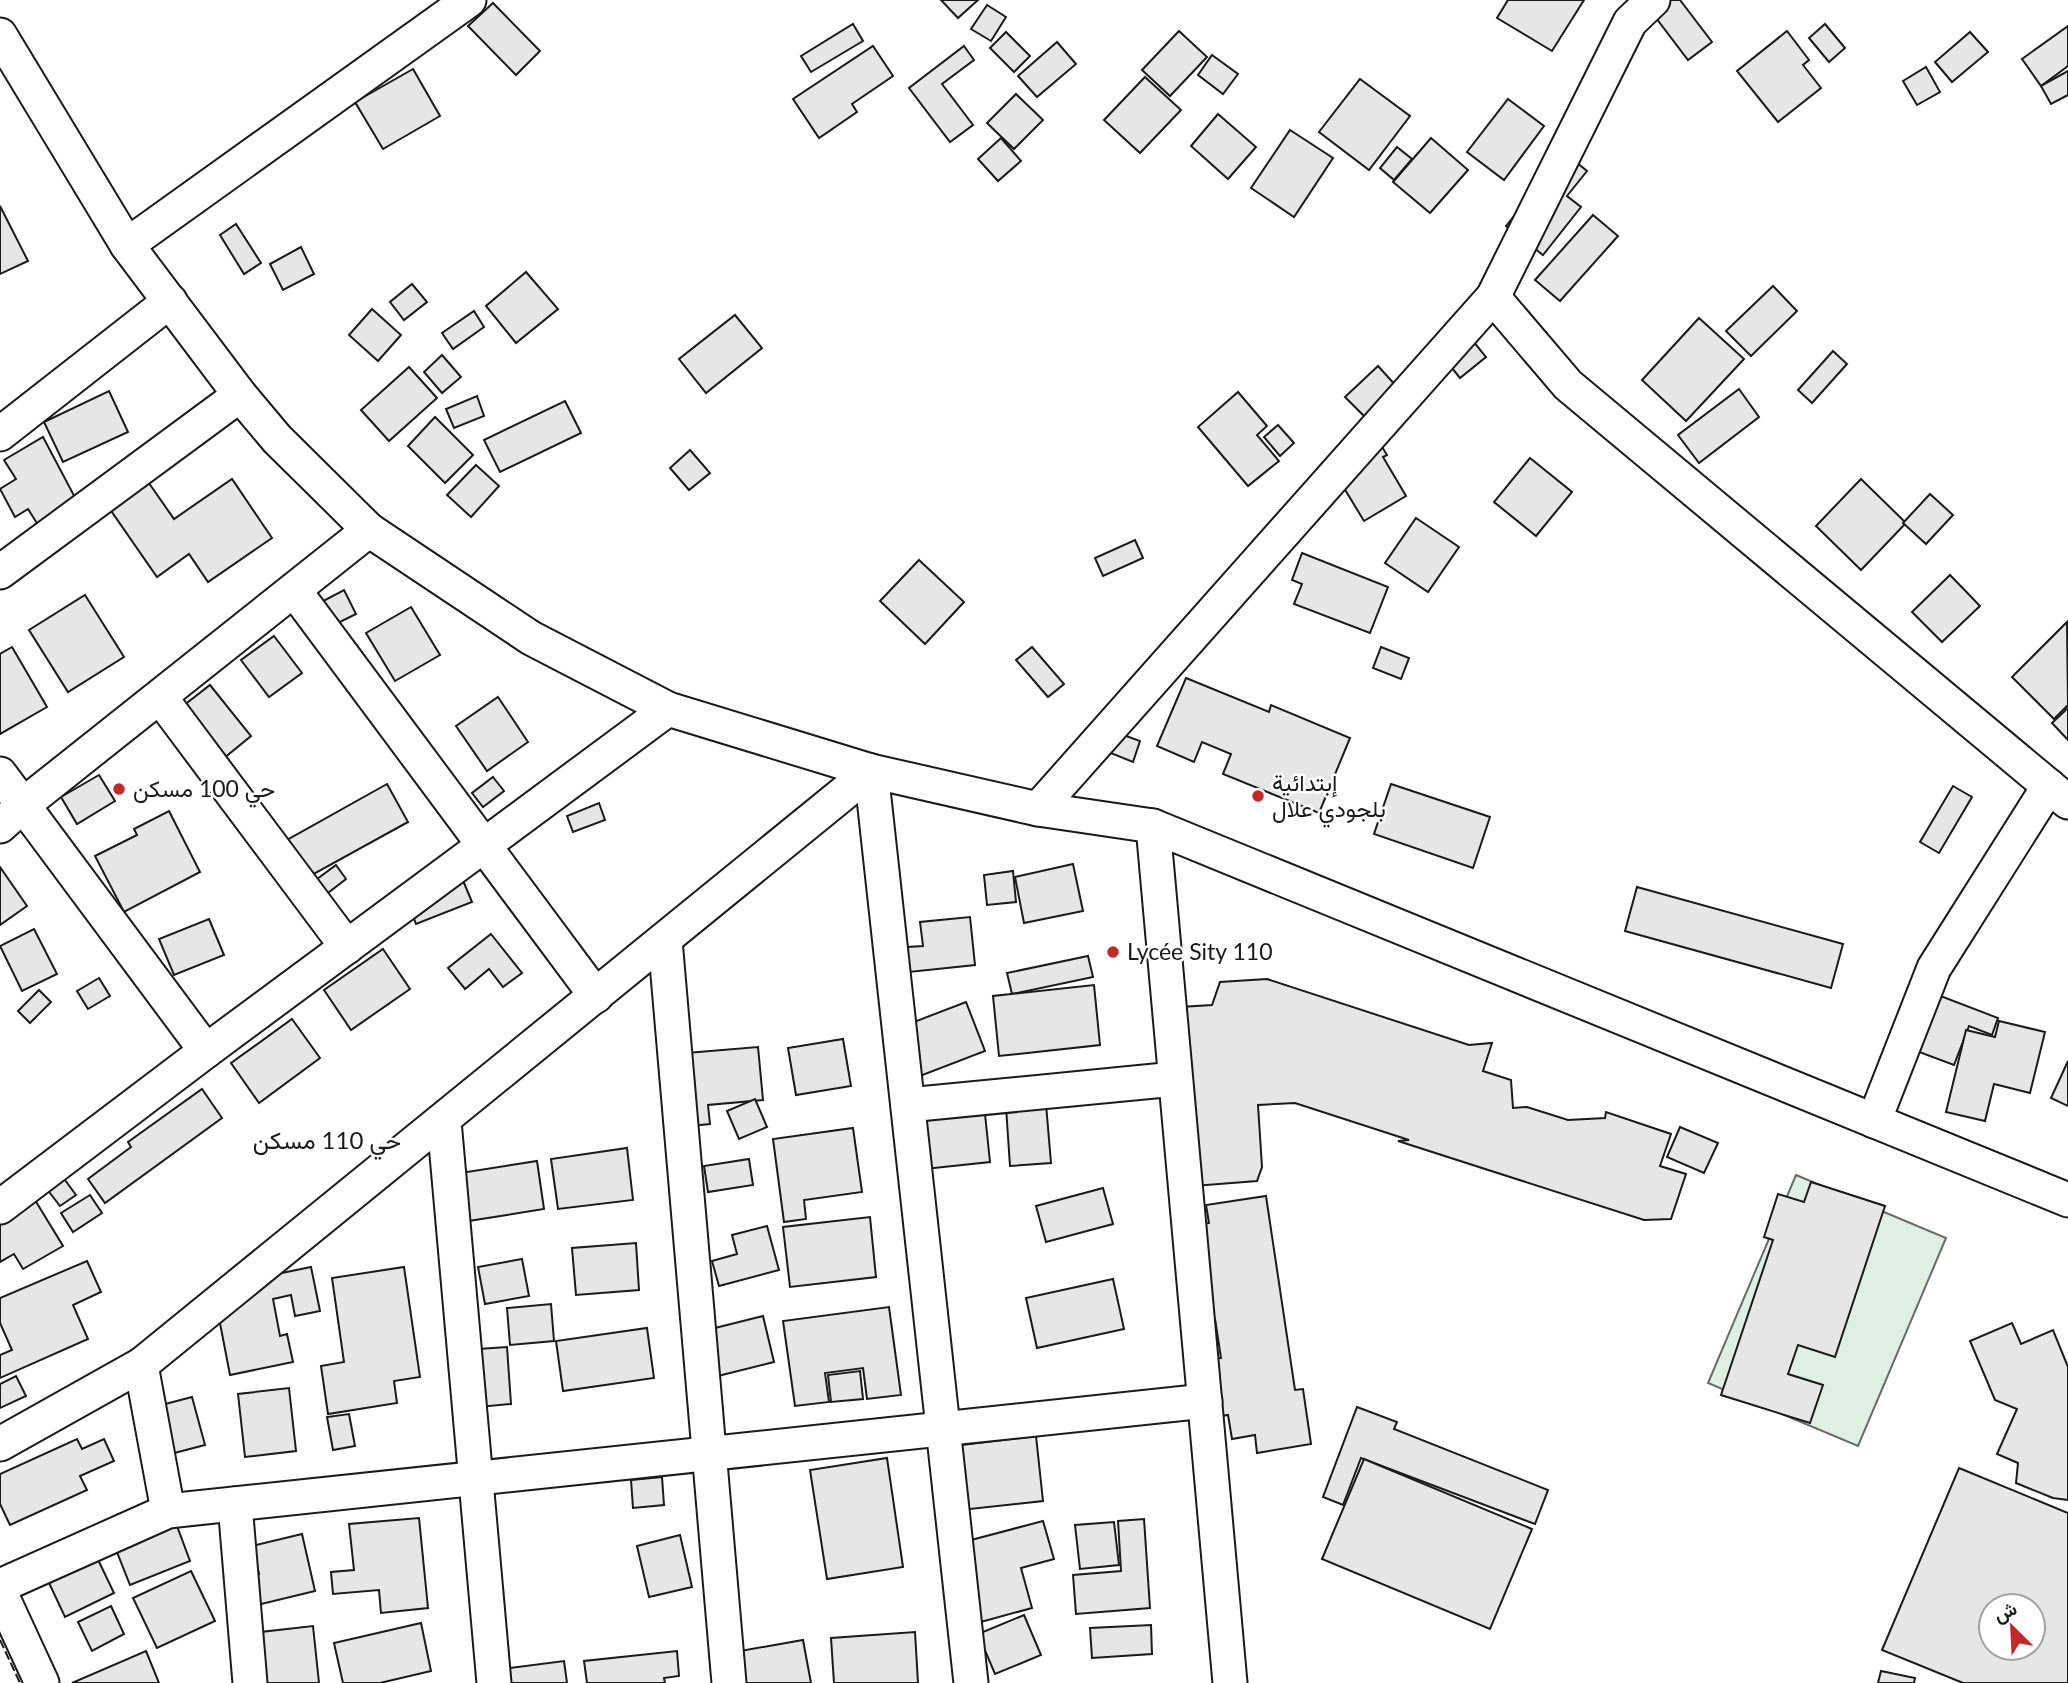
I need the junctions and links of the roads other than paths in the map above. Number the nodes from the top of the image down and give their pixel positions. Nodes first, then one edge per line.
1 (469, 0) edge
2 (1653, 0) edge
3 (0, 35) edge
4 (127, 245) junction
5 (1493, 297) junction
6 (170, 301) junction
7 (240, 395) junction
8 (0, 434) edge
9 (369, 530) junction
10 (0, 572) edge
11 (294, 590) junction
12 (160, 696) junction
13 (668, 709) junction
14 (871, 771) junction
15 (0, 774) edge
16 (2059, 794) edge
17 (1038, 809) junction
18 (12, 815) edge
19 (1153, 826) junction
20 (484, 846) junction
21 (664, 940) junction
22 (347, 947) junction
23 (596, 996) junction
24 (206, 1051) junction
25 (1175, 1079) junction
26 (908, 1105) junction
27 (444, 1121) junction
28 (1874, 1121) junction
29 (2068, 1200) edge
30 (0, 1207) edge
31 (141, 1365) junction
32 (1205, 1401) junction
33 (943, 1429) junction
34 (0, 1444) edge
35 (709, 1454) junction
36 (476, 1479) junction
37 (235, 1504) junction
38 (168, 1511) junction
39 (0, 1586) edge
40 (0, 1592) edge
41 (42, 1683) edge
42 (250, 1683) edge
43 (494, 1683) edge
44 (729, 1683) edge
45 (971, 1683) edge
46 (1230, 1683) edge

1 - 4 street
2 - 5 street
3 - 4 street
4 - 6 street
5 - 16 street
5 - 17 street
6 - 7 street
6 - 8 street
7 - 9 street
7 - 10 street
9 - 11 street
9 - 13 street
11 - 12 street
11 - 20 street
12 - 18 street
12 - 22 street
13 - 14 street
13 - 20 street
14 - 17 street
14 - 21 street
14 - 26 street
15 - 18 street
16 - 28 street
17 - 19 street
18 - 24 street
19 - 25 street
19 - 28 street
20 - 22 street
20 - 23 street
21 - 23 street
21 - 35 street
22 - 24 street
23 - 27 street
24 - 30 street
25 - 26 street
25 - 32 street
26 - 33 street
27 - 31 street
27 - 36 street
28 - 29 street
31 - 34 street
31 - 38 street
32 - 33 street
32 - 46 street
33 - 35 street
33 - 45 street
35 - 36 street
35 - 44 street
36 - 37 street
36 - 43 street
37 - 38 street
37 - 42 street
38 - 39 street
40 - 41 street

